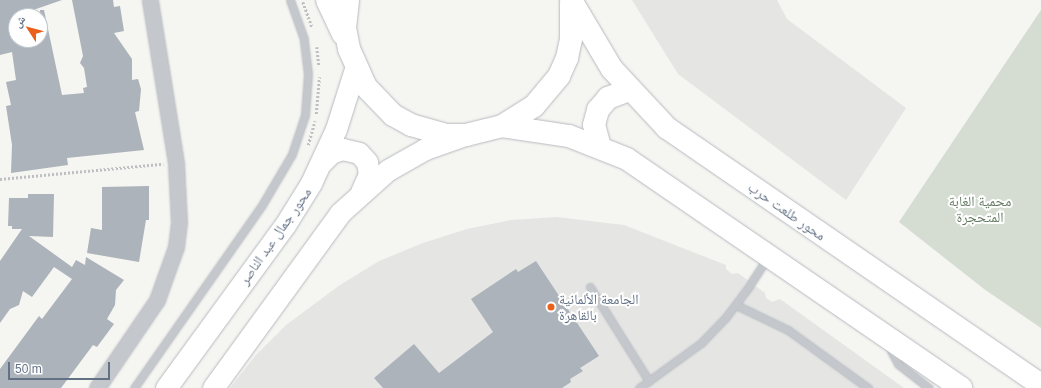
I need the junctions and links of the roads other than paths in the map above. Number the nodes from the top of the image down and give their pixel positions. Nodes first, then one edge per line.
1 (150, 0) edge
2 (290, 0) edge
3 (327, 0) edge
4 (348, 0) edge
5 (571, 0) edge
6 (352, 59) junction
7 (629, 90) junction
8 (502, 126) junction
9 (466, 135) junction
10 (600, 147) junction
11 (322, 162) junction
12 (361, 192) junction
13 (769, 256) junction
14 (590, 287) dead end
15 (736, 305) junction
16 (887, 337) junction
17 (649, 381) junction
18 (1041, 385) edge
19 (97, 388) edge
20 (134, 388) edge
21 (166, 388) edge
22 (213, 388) edge
23 (639, 388) edge
24 (868, 388) edge
25 (929, 388) edge
26 (961, 388) edge

1 - 19 street
2 - 20 lane
3 - 6 main road
4 - 6 main road
5 - 7 main road, محور طلعت حرب
5 - 8 main road
6 - 9 main road
6 - 11 main road, محور جمال عبد الناصر
7 - 10 main road
7 - 18 main road, محور طلعت حرب
8 - 9 main road
8 - 10 main road
9 - 12 main road
10 - 13 main road
11 - 12 main road
11 - 21 main road, محور جمال عبد الناصر
12 - 22 main road
13 - 15 lane
13 - 16 main road
14 - 17 lane
15 - 17 lane
15 - 24 lane
16 - 25 lane
16 - 26 main road
17 - 23 lane

